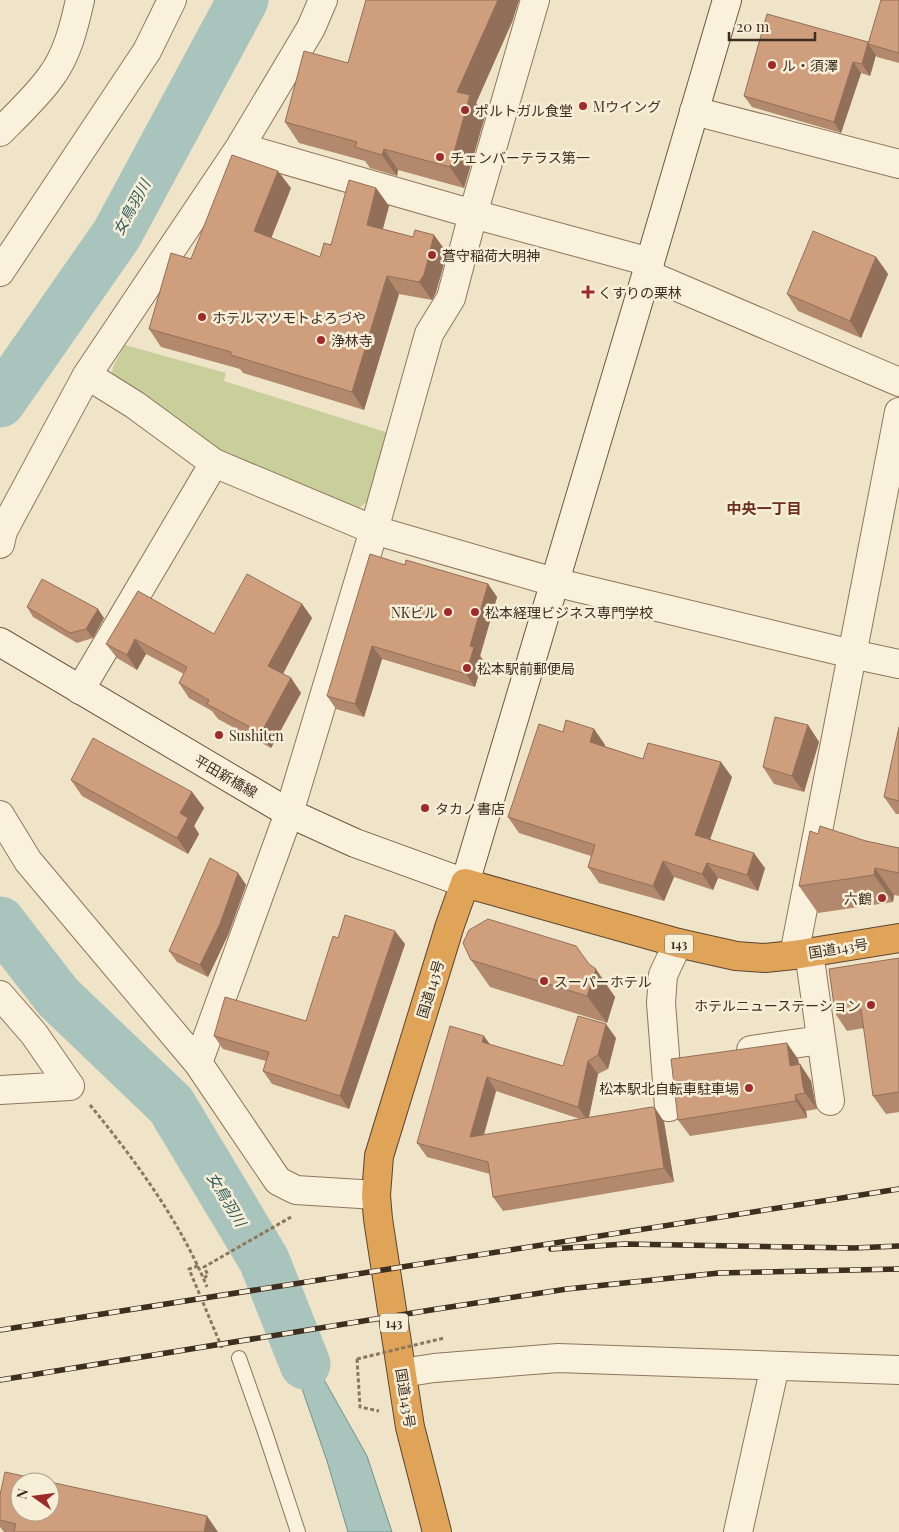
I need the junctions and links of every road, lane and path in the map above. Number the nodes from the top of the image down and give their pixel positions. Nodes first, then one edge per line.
1 (80, 0) edge
2 (172, 0) edge
3 (323, 0) edge
4 (535, 0) edge
5 (727, 0) edge
6 (694, 111) junction
7 (0, 132) edge
8 (240, 146) junction
9 (899, 164) edge
10 (473, 214) junction
11 (648, 268) junction
12 (0, 272) edge
13 (88, 375) junction
14 (899, 382) edge
15 (899, 412) edge
16 (214, 463) junction
17 (374, 530) junction
18 (0, 544) edge
19 (554, 582) junction
20 (0, 642) edge
21 (852, 654) junction
22 (899, 664) edge
23 (80, 690) junction
24 (289, 812) junction
25 (0, 815) edge
26 (464, 883) junction
27 (899, 938) edge
28 (678, 943) junction
29 (802, 953) junction
30 (0, 995) edge
31 (821, 1040) junction
32 (724, 1054) edge
33 (695, 1058) edge
34 (666, 1062) junction
35 (198, 1063) junction
36 (70, 1086) junction
37 (0, 1090) edge
38 (825, 1096) dead end
39 (669, 1107) dead end
40 (376, 1195) junction
41 (286, 1220) dead end
42 (198, 1266) junction
43 (204, 1278) junction
44 (207, 1287) dead end
45 (444, 1338) dead end
46 (239, 1358) joint
47 (775, 1366) junction
48 (899, 1370) edge
49 (402, 1373) junction
50 (379, 1411) dead end
51 (298, 1532) edge
52 (437, 1532) edge
53 (738, 1532) edge

1 - 7 street
2 - 12 street
3 - 8 street
4 - 10 street
5 - 6 street
6 - 9 street
6 - 11 street
8 - 10 street
8 - 13 street
10 - 11 street
10 - 17 street
11 - 14 street
11 - 19 street
13 - 16 street
13 - 18 street
15 - 21 street
16 - 17 street
16 - 23 street
17 - 19 street
17 - 24 street
19 - 21 street
19 - 26 street
20 - 23 street, 平田新橋線
21 - 22 street
21 - 29 street
23 - 24 street, 平田新橋線
24 - 26 street, 平田新橋線
24 - 35 street
25 - 35 street
26 - 28 highway, 国道143号 / 143
26 - 40 highway, 国道143号 / 143
27 - 29 highway, 国道143号 / 143
28 - 29 highway, 国道143号 / 143
28 - 34 street
29 - 31 street
30 - 36 street
31 - 32 street
31 - 38 street
33 - 34 street
34 - 39 street
35 - 40 street
36 - 37 street
36 - 42 path
40 - 49 highway, 国道143号 / 143
41 - 43 path
42 - 43 path
42 - 46 path
43 - 44 path
45 - 50 path, bridge
46 - 51 lane
47 - 48 street
47 - 49 street
47 - 53 street
49 - 52 highway, 国道143号 / 143

